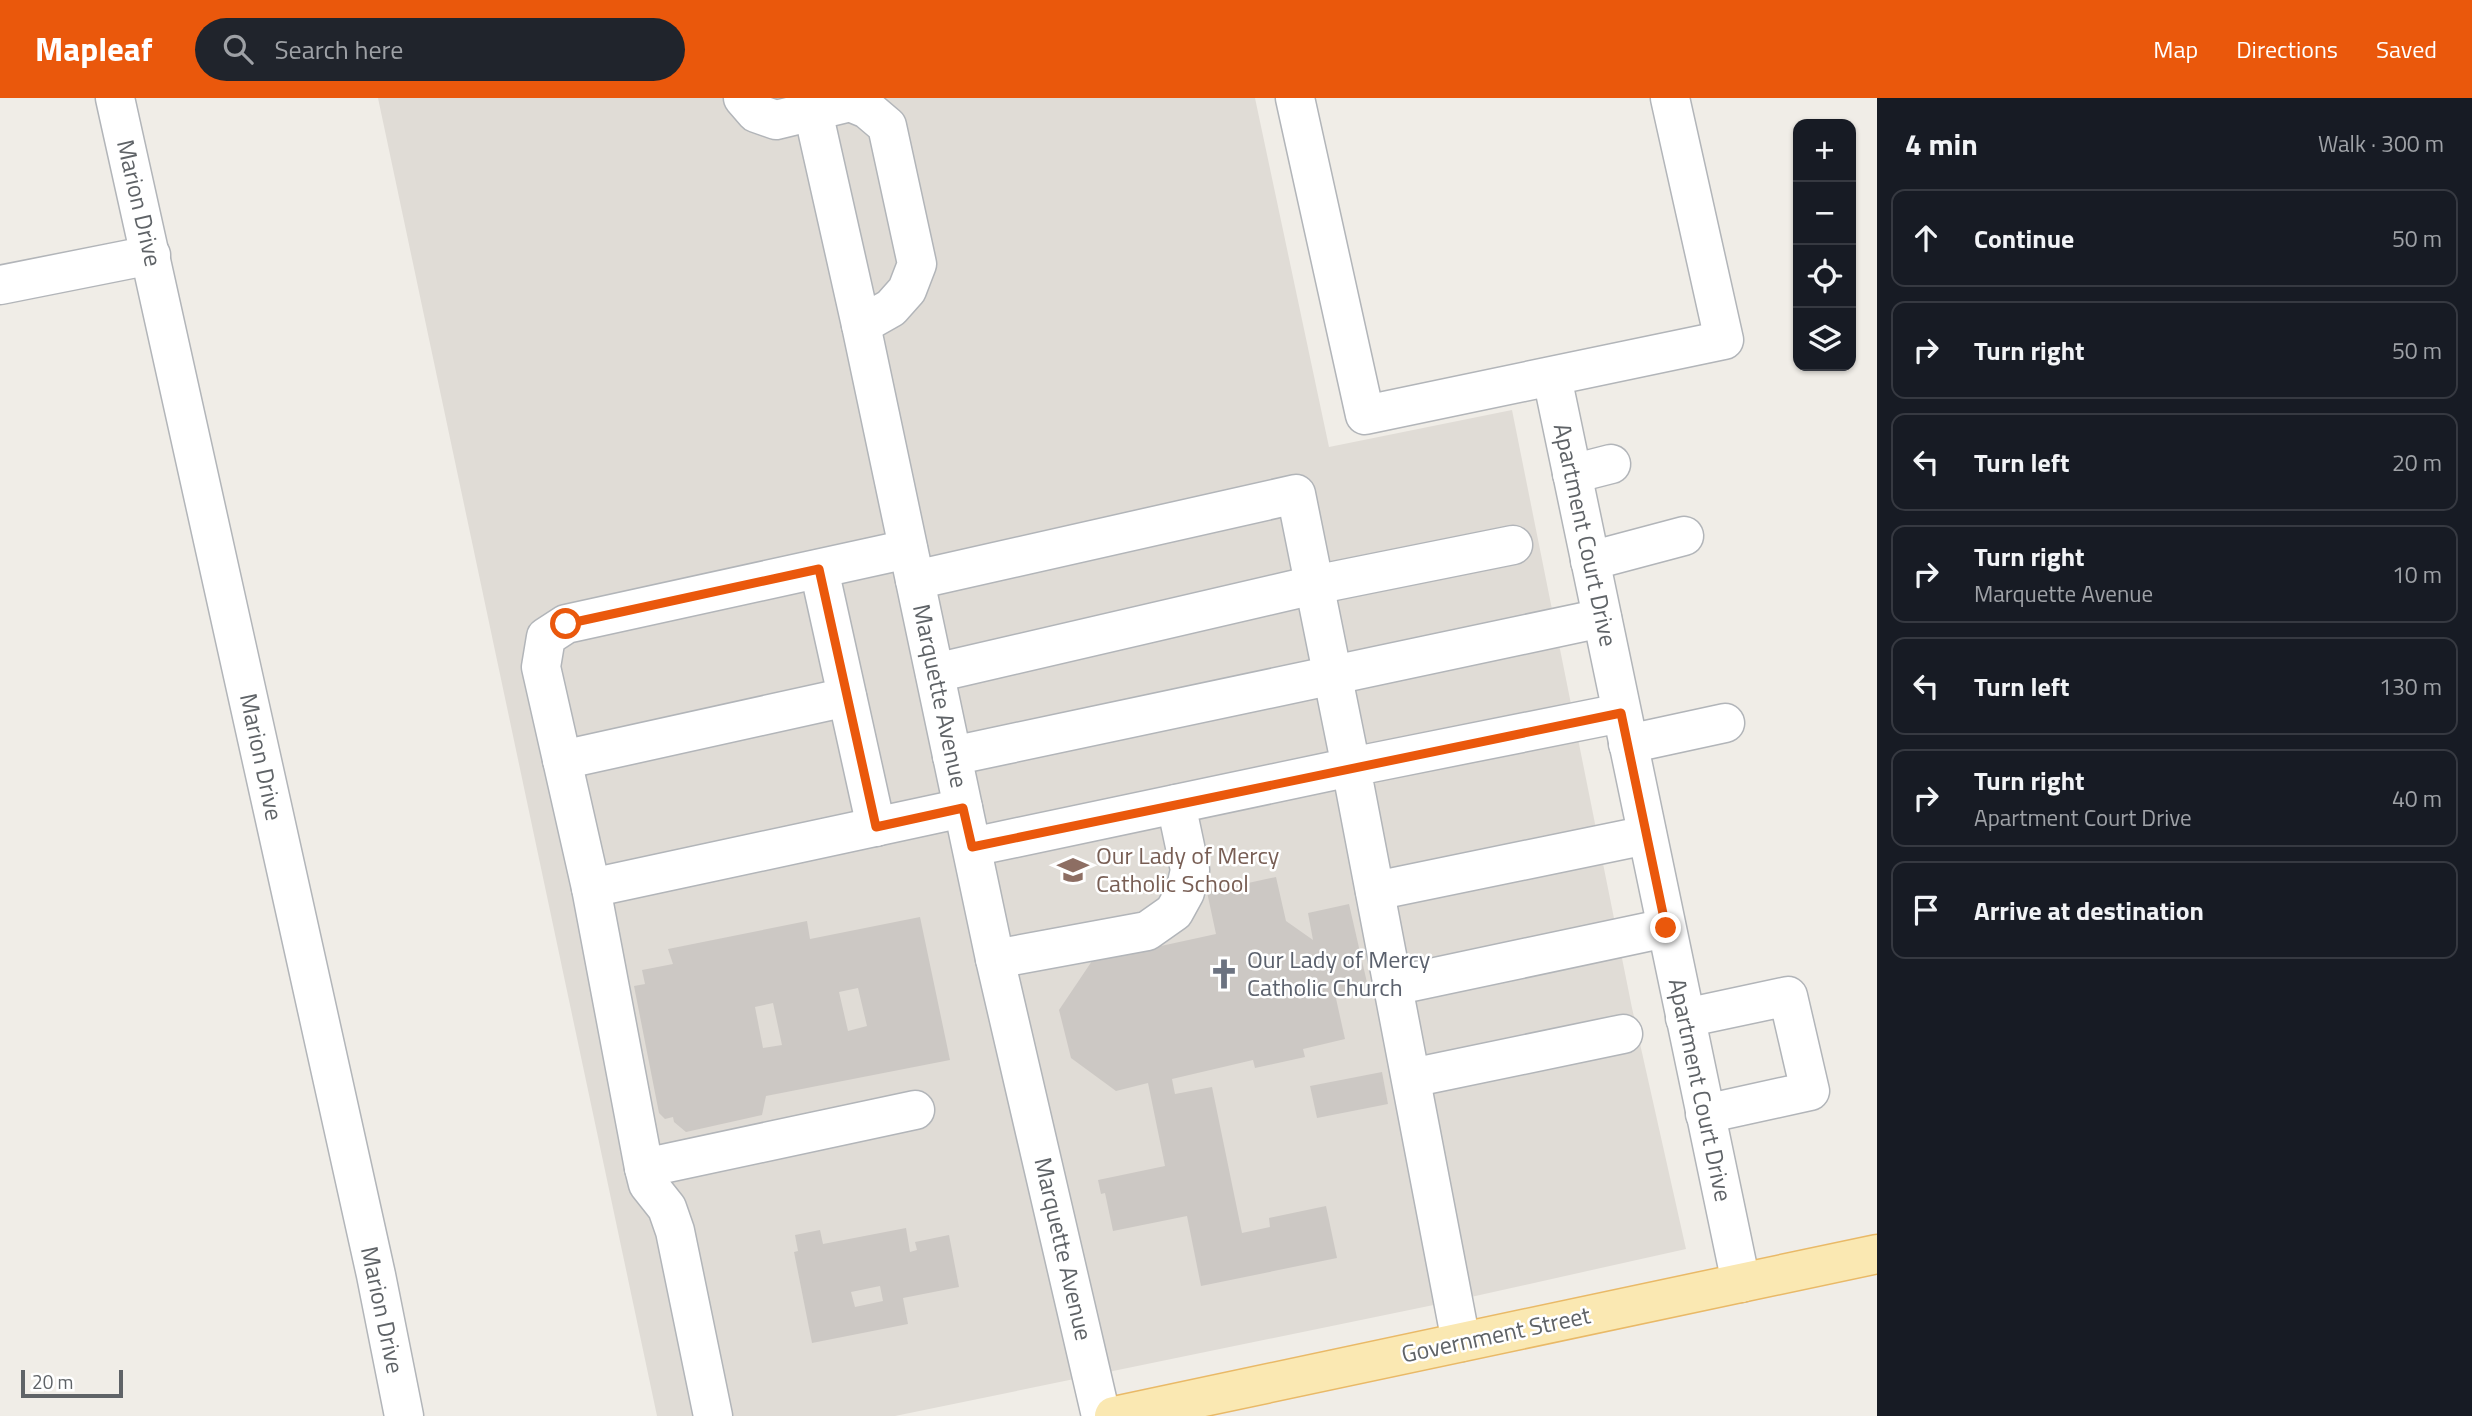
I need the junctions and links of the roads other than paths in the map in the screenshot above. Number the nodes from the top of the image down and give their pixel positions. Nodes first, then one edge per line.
1 (115, 98) edge
2 (743, 98) edge
3 (1295, 98) edge
4 (1670, 98) edge
5 (812, 105) edge
6 (151, 255) junction
7 (0, 285) edge
8 (862, 326) junction
9 (1555, 390) junction
10 (1611, 464) dead end
11 (1572, 474) junction
12 (1684, 536) dead end
13 (1513, 545) dead end
14 (1590, 561) junction
15 (912, 565) junction
16 (819, 569) junction
17 (1314, 585) junction
18 (1602, 618) junction
19 (934, 673) junction
20 (1332, 674) junction
21 (847, 697) junction
22 (1725, 723) dead end
23 (1625, 729) junction
24 (952, 756) junction
25 (562, 760) junction
26 (1351, 767) junction
27 (1176, 804) junction
28 (963, 808) junction
29 (876, 827) junction
30 (1647, 835) junction
31 (972, 847) junction
32 (591, 888) junction
33 (1375, 891) junction
34 (1666, 928) junction
35 (995, 959) junction
36 (1393, 986) junction
37 (1685, 1018) junction
38 (1623, 1034) dead end
39 (1410, 1078) junction
40 (915, 1110) dead end
41 (1705, 1114) junction
42 (644, 1168) junction
43 (1877, 1254) edge
44 (1741, 1283) junction
45 (1461, 1342) junction
46 (404, 1416) edge
47 (713, 1416) edge
48 (1101, 1416) edge
49 (1114, 1416) edge

1 - 6 street, Marion Drive
2 - 5 street
3 - 9 street
4 - 9 street
5 - 8 street, Marquette Avenue
5 - 8 street
6 - 7 street
6 - 46 street, Marion Drive
8 - 15 street, Marquette Avenue
9 - 11 street, Apartment Court Drive
10 - 11 street
11 - 14 street, Apartment Court Drive
12 - 14 street
13 - 17 street
14 - 18 street, Apartment Court Drive
15 - 16 street
15 - 17 street
15 - 19 street, Marquette Avenue
16 - 21 street
16 - 25 street
17 - 19 street
17 - 20 street
18 - 20 street
18 - 23 street, Apartment Court Drive
19 - 24 street, Marquette Avenue
20 - 24 street
20 - 26 street
21 - 25 street
21 - 29 street
22 - 23 street
23 - 26 street
23 - 30 street, Apartment Court Drive
24 - 28 street, Marquette Avenue
25 - 32 street
26 - 27 street
26 - 33 street
27 - 31 street
27 - 35 street
28 - 29 street
28 - 31 street, Marquette Avenue
29 - 32 street
30 - 33 street
30 - 34 street, Apartment Court Drive
31 - 35 street, Marquette Avenue
32 - 42 street
33 - 36 street
34 - 36 street
34 - 37 street, Apartment Court Drive
35 - 48 street, Marquette Avenue
36 - 39 street
37 - 41 street, Apartment Court Drive
37 - 41 street
38 - 39 street
39 - 45 street
40 - 42 street
41 - 44 street, Apartment Court Drive
42 - 47 street
43 - 44 main road, Government Street
44 - 45 main road, Government Street
45 - 49 main road, Government Street

